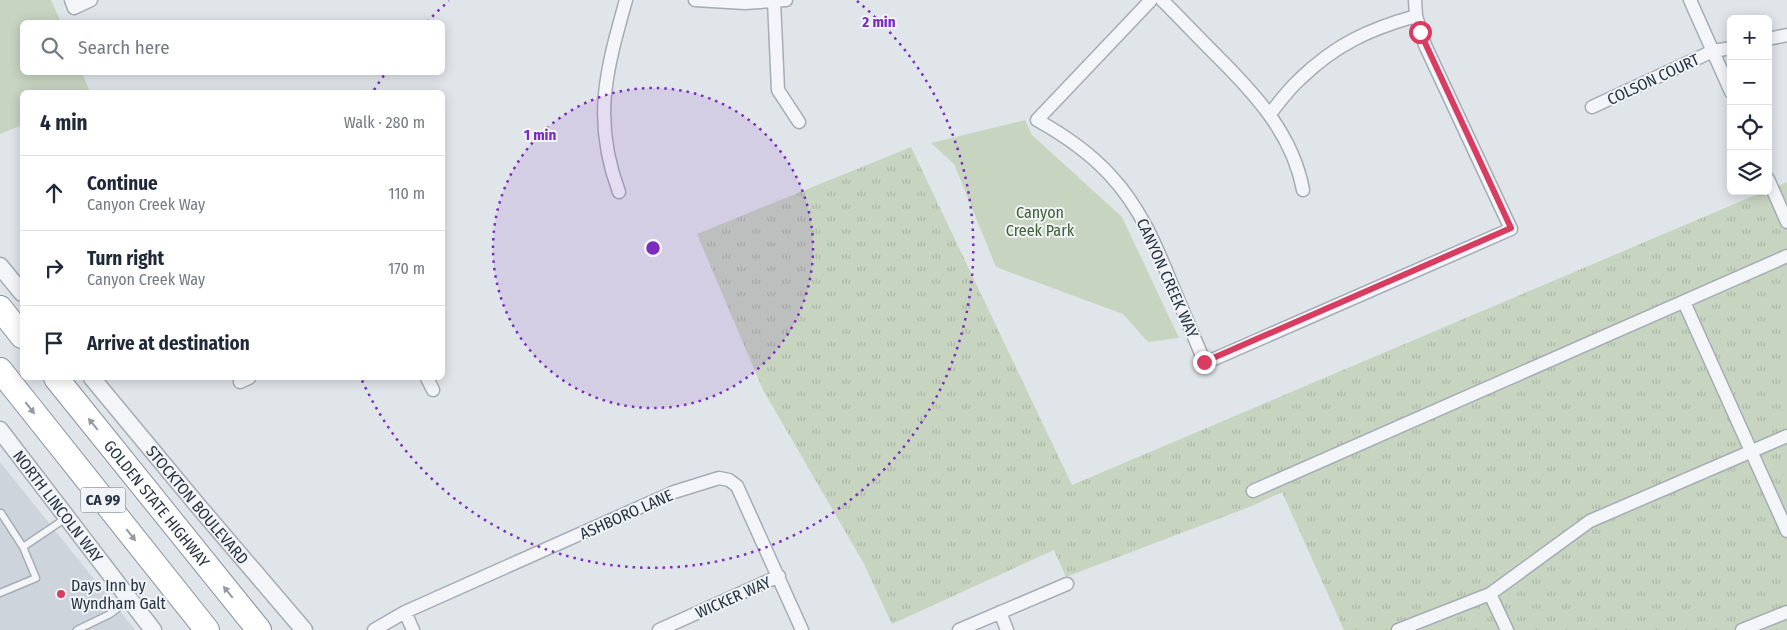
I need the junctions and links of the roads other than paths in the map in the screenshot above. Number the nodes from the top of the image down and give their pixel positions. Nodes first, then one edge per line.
1 (92, 0) edge
2 (626, 0) edge
3 (695, 0) edge
4 (1150, 0) edge
5 (1162, 0) edge
6 (1415, 0) edge
7 (1690, 0) edge
8 (780, 1) edge
9 (72, 4) edge
10 (1416, 16) junction
11 (1787, 35) edge
12 (1772, 38) edge
13 (1727, 49) edge
14 (1713, 52) junction
15 (1727, 83) edge
16 (1592, 107) dead end
17 (1270, 114) junction
18 (799, 122) dead end
19 (1772, 188) edge
20 (1303, 190) dead end
21 (619, 192) dead end
22 (1787, 222) edge
23 (1787, 256) edge
24 (0, 266) edge
25 (20, 291) edge
26 (1684, 302) junction
27 (0, 308) edge
28 (20, 333) edge
29 (0, 370) edge
30 (58, 380) edge
31 (94, 380) edge
32 (428, 380) edge
33 (432, 390) dead end
34 (2, 436) edge
35 (1787, 436) edge
36 (1752, 451) junction
37 (1253, 491) dead end
38 (0, 513) edge
39 (67, 517) junction
40 (1787, 531) edge
41 (22, 547) junction
42 (779, 576) junction
43 (1067, 584) dead end
44 (0, 594) edge
45 (1490, 594) junction
46 (129, 600) junction
47 (405, 612) junction
48 (1000, 612) junction
49 (1787, 612) edge
50 (77, 630) edge
51 (153, 630) edge
52 (207, 630) edge
53 (259, 630) edge
54 (304, 630) edge
55 (374, 630) edge
56 (413, 630) edge
57 (659, 630) edge
58 (802, 630) edge
59 (959, 630) edge
60 (1007, 630) edge
61 (1398, 630) edge
62 (1507, 630) edge
63 (1742, 630) edge

1 - 9 street
2 - 21 street
3 - 8 street
4 - 10 street, CANYON CREEK WAY
5 - 17 street
6 - 10 street, CANYON CREEK WAY
7 - 14 street
8 - 18 street
10 - 17 street
11 - 12 street
13 - 14 street, COLSON COURT
14 - 15 street
14 - 16 street, COLSON COURT
17 - 20 street
19 - 22 street
23 - 26 street
24 - 25 street
26 - 36 street
26 - 37 street
27 - 28 highway
29 -> 52 highway, CA 99
53 -> 30 highway, GOLDEN STATE HIGHWAY / CA 99
31 - 54 street, STOCKTON BOULEVARD
32 - 33 street
34 - 39 street, NORTH LINCOLN WAY
35 - 36 street
36 - 40 street
36 - 45 street
38 - 41 lane
39 - 41 lane
39 - 46 street, NORTH LINCOLN WAY
41 - 44 lane
42 - 47 street, ASHBORO LANE
42 - 57 street, WICKER WAY
42 - 58 street, ASHBORO LANE
43 - 48 street
45 - 61 street
45 - 62 street
46 - 50 lane
46 - 51 street, NORTH LINCOLN WAY
47 - 55 street, ASHBORO LANE
47 - 56 street
48 - 59 street
48 - 60 street
49 - 63 street

